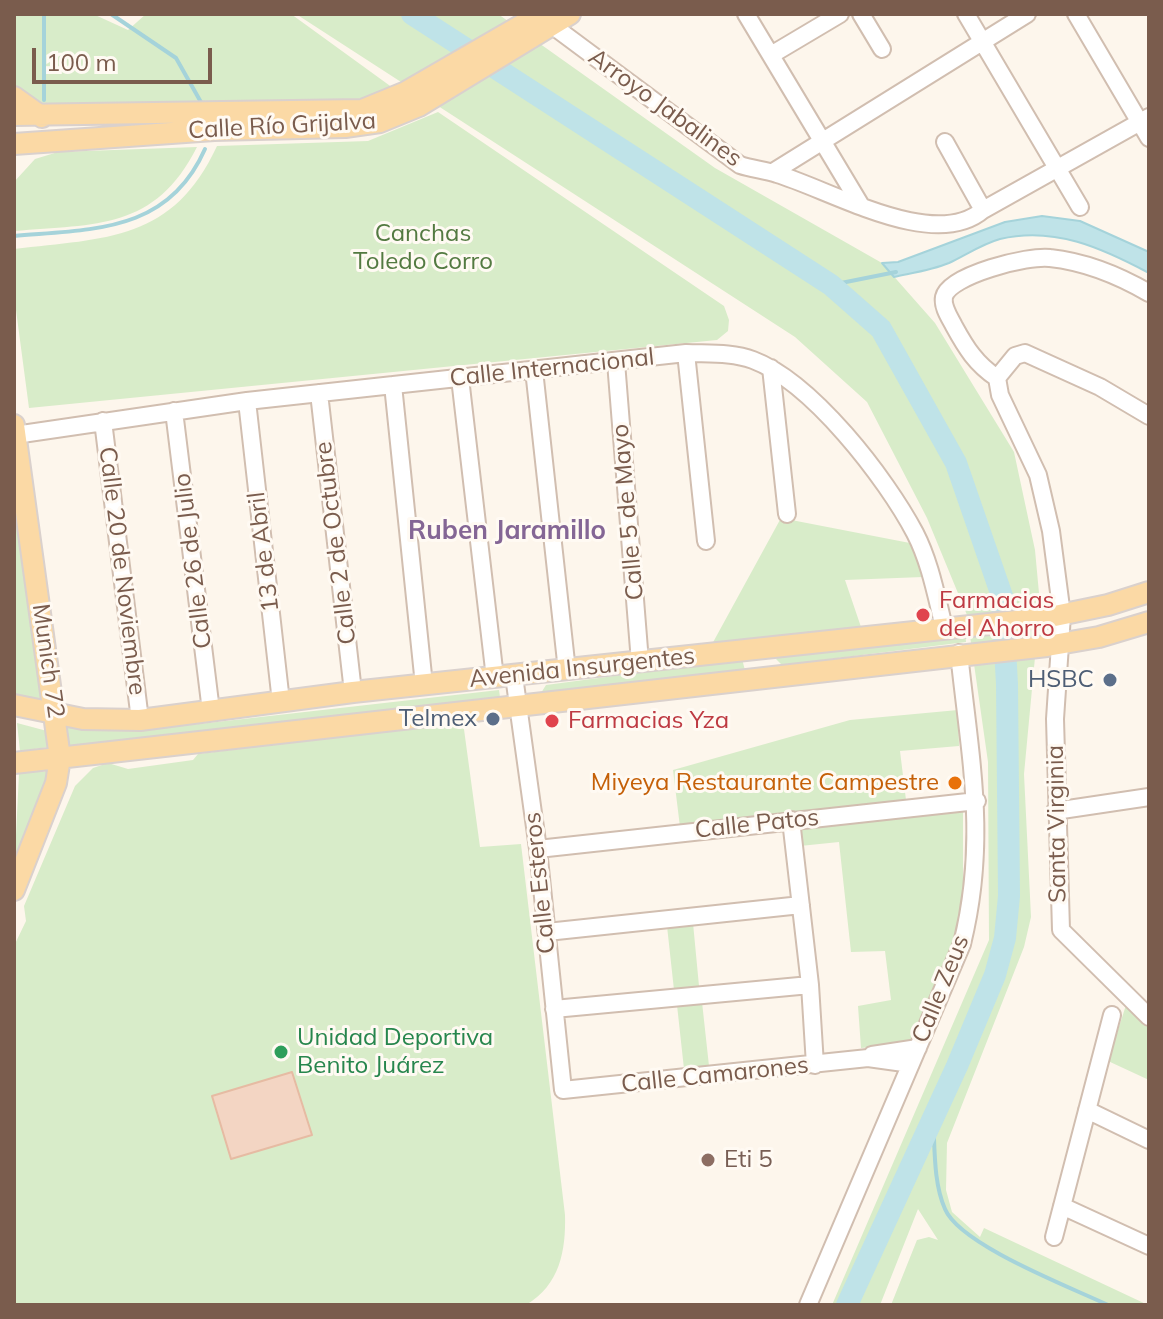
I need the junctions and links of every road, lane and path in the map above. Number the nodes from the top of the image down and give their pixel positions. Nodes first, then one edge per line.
1 (570, 14) edge
2 (746, 14) edge
3 (840, 14) edge
4 (861, 14) edge
5 (966, 14) edge
6 (1027, 14) edge
7 (1076, 14) edge
8 (540, 21) edge
9 (982, 42) junction
10 (882, 49) dead end
11 (771, 55) junction
12 (14, 97) edge
13 (413, 99) junction
14 (14, 115) edge
15 (42, 117) junction
16 (1144, 120) edge
17 (1149, 138) edge
18 (823, 141) junction
19 (945, 142) dead end
20 (40, 143) junction
21 (14, 144) edge
22 (14, 164) edge
23 (1058, 170) junction
24 (773, 172) junction
25 (860, 204) junction
26 (1080, 207) dead end
27 (983, 210) junction
28 (1149, 293) edge
29 (686, 353) junction
30 (616, 362) junction
31 (771, 368) junction
32 (534, 370) junction
33 (460, 378) junction
34 (997, 378) junction
35 (393, 385) junction
36 (319, 393) junction
37 (247, 401) junction
38 (174, 411) junction
39 (1149, 416) edge
40 (103, 421) junction
41 (15, 437) edge
42 (787, 514) dead end
43 (706, 541) dead end
44 (1149, 592) edge
45 (1054, 616) junction
46 (1149, 622) edge
47 (952, 626) junction
48 (1055, 644) junction
49 (754, 648) junction
50 (959, 653) junction
51 (640, 662) junction
52 (567, 671) junction
53 (505, 677) junction
54 (758, 677) junction
55 (424, 685) junction
56 (353, 692) junction
57 (281, 702) junction
58 (14, 705) edge
59 (518, 705) junction
60 (211, 711) junction
61 (57, 713) junction
62 (140, 720) junction
63 (60, 758) junction
64 (14, 763) edge
65 (1149, 797) edge
66 (977, 801) junction
67 (1055, 811) junction
68 (791, 820) junction
69 (538, 849) junction
70 (14, 890) edge
71 (801, 905) junction
72 (547, 932) junction
73 (810, 985) junction
74 (554, 1009) junction
75 (1112, 1015) dead end
76 (1149, 1017) edge
77 (915, 1056) junction
78 (815, 1065) junction
79 (563, 1090) joint
80 (1087, 1110) junction
81 (1149, 1140) edge
82 (1062, 1206) junction
83 (1054, 1237) dead end
84 (1149, 1246) edge
85 (808, 1305) edge

1 - 8 main road, Calle Río Grijalva
2 - 11 street
3 - 11 street
4 - 10 street
5 - 9 street
6 - 9 street
7 - 16 street
8 - 13 main road, Calle Río Grijalva
8 - 24 street, Arroyo Jabalines
9 - 18 street
9 - 23 street
11 - 18 street
12 - 15 main road
13 - 15 main road, Calle Río Grijalva
13 - 20 main road, Calle Río Grijalva
14 - 15 main road, Calle Río Grijalva
16 - 17 street
16 - 23 street, Arroyo Jabalines
18 - 24 street
18 - 25 street
19 - 27 street
20 - 21 main road, Calle Río Grijalva
20 - 22 main road
23 - 26 street
23 - 27 street, Arroyo Jabalines
24 - 25 street, Arroyo Jabalines
25 - 27 street, Arroyo Jabalines
28 - 34 street
29 - 30 street, Calle Internacional
29 - 31 street, Calle Internacional
29 - 43 street
30 - 32 street, Calle Internacional
30 - 51 street, Calle 5 de Mayo
31 - 42 street
31 - 47 street, Calle Internacional
32 - 33 street, Calle Internacional
32 - 52 street
33 - 35 street, Calle Internacional
33 - 53 street, Calle Esteros
34 - 39 street
34 - 45 street, Santa Virginia
35 - 36 street, Calle Internacional
35 - 55 street
36 - 37 street, Calle Internacional
36 - 56 street, Calle 2 de Octubre
37 - 38 street, Calle Internacional
37 - 57 street, 13 de Abril
38 - 40 street, Calle Internacional
38 - 60 street, Calle 26 de Julio
40 - 41 street, Calle Internacional
40 - 62 street, Calle 20 de Noviembre
41 - 61 main road, Munich 72
44 - 45 main road, Avenida Insurgentes
45 - 47 main road, Avenida Insurgentes
45 - 48 street, Santa Virginia
46 - 48 main road, Avenida Insurgentes
47 - 49 main road, Avenida Insurgentes
48 - 50 main road, Avenida Insurgentes
48 - 67 street, Santa Virginia
49 - 51 main road, Avenida Insurgentes
49 - 54 main road
50 - 54 main road, Avenida Insurgentes
50 - 66 street, Calle Zeus
51 - 52 main road, Avenida Insurgentes
52 - 53 main road, Avenida Insurgentes
53 - 55 main road, Avenida Insurgentes
53 - 59 street, Calle Esteros
54 - 59 main road, Avenida Insurgentes
55 - 56 main road, Avenida Insurgentes
56 - 57 main road, Avenida Insurgentes
57 - 60 main road, Avenida Insurgentes
58 - 61 main road, Avenida Insurgentes
59 - 63 main road, Avenida Insurgentes
59 - 69 street, Calle Esteros
60 - 62 main road, Avenida Insurgentes
61 - 62 main road, Avenida Insurgentes
61 - 63 main road, Munich 72
63 - 64 main road, Avenida Insurgentes
63 - 70 main road, Munich 72
65 - 67 street
66 - 68 street, Calle Patos
66 - 77 street, Calle Zeus
67 - 76 street, Santa Virginia
68 - 69 street, Calle Patos
68 - 71 street
69 - 72 street, Calle Esteros
71 - 72 street
71 - 73 street
72 - 74 street, Calle Esteros
73 - 74 street
73 - 78 street
74 - 79 street, Calle Esteros
75 - 80 street
77 - 78 street, Calle Camarones
77 - 85 street, Calle Zeus
78 - 79 street, Calle Camarones
80 - 81 street
80 - 82 street
82 - 83 street
82 - 84 street

